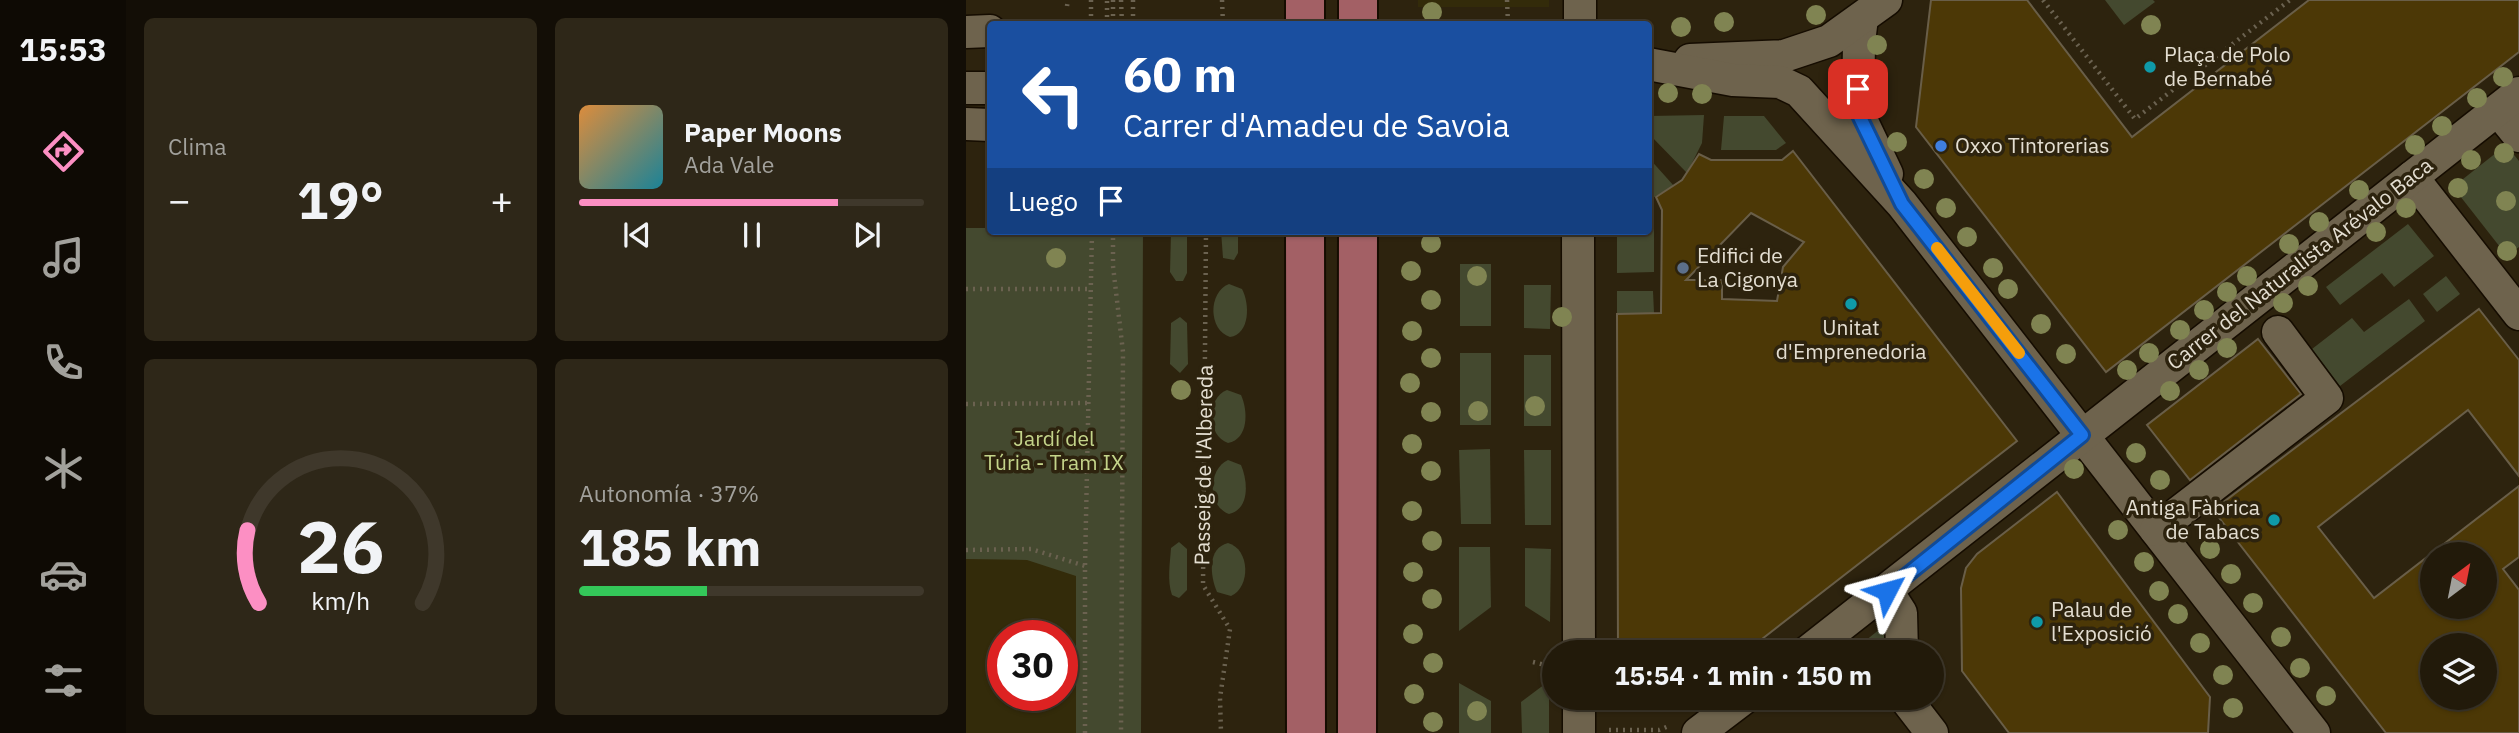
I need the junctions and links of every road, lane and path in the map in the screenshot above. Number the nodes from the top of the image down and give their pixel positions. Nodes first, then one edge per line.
1 (1091, 0) edge
2 (1107, 0) edge
3 (1113, 0) edge
4 (1121, 0) edge
5 (1133, 0) edge
6 (1222, 0) edge
7 (1305, 0) edge
8 (1359, 0) edge
9 (1507, 0) edge
10 (1580, 0) edge
11 (2042, 0) edge
12 (2290, 0) edge
13 (1874, 9) edge
14 (1091, 19) dead end
15 (1107, 21) edge
16 (1113, 21) edge
17 (1122, 21) edge
18 (1133, 21) edge
19 (1223, 21) edge
20 (1305, 21) edge
21 (1359, 21) edge
22 (1508, 21) edge
23 (1580, 21) edge
24 (966, 32) edge
25 (987, 32) edge
26 (1652, 64) edge
27 (1652, 65) edge
28 (966, 88) edge
29 (987, 88) edge
30 (2509, 101) edge
31 (966, 124) edge
32 (987, 124) edge
33 (2519, 136) edge
34 (2412, 177) junction
35 (1902, 204) junction
36 (1092, 235) edge
37 (1113, 235) edge
38 (1206, 235) edge
39 (1305, 235) edge
40 (1358, 235) edge
41 (1578, 235) edge
42 (966, 289) edge
43 (1091, 289) junction
44 (2510, 303) edge
45 (2278, 332) dead end
46 (1090, 403) junction
47 (966, 404) edge
48 (2082, 435) junction
49 (2156, 530) junction
50 (966, 550) edge
51 (1085, 566) junction
52 (1887, 591) junction
53 (1579, 640) edge
54 (1828, 640) edge
55 (1902, 640) edge
56 (1533, 662) dead end
57 (1542, 664) edge
58 (1584, 710) edge
59 (1721, 710) edge
60 (1914, 710) edge
61 (1686, 728) edge
62 (1593, 731) edge
63 (1085, 733) edge
64 (1121, 733) edge
65 (1221, 733) edge
66 (1306, 733) edge
67 (1357, 733) edge
68 (1932, 733) edge
69 (2314, 733) edge

1 - 14 path
2 - 15 path
3 - 16 path
4 - 17 path
5 - 18 path
6 - 19 path
7 - 20 main road
8 - 21 main road
9 - 22 path
10 - 23 street
11 - 12 path
13 - 26 street
13 - 35 street
24 - 25 street
27 - 35 street
28 - 29 street
30 - 33 street
30 - 34 street, Carrer del Naturalista Arévalo Baca
31 - 32 street
34 - 44 street
34 - 48 street, Carrer del Naturalista Arévalo Baca
35 - 48 street
36 - 43 path
37 - 64 path
38 - 65 path, Passeig de l'Albereda
39 - 66 main road
40 - 67 main road
41 - 53 street
42 - 43 path
43 - 46 path
45 - 49 street
46 - 47 path
46 - 51 path
48 - 49 street
48 - 52 street, Carrer del Naturalista Arévalo Baca
49 - 69 street
50 - 51 path
51 - 63 path
52 - 54 street, Carrer del Naturalista Arévalo Baca
52 - 55 street
56 - 57 path
58 - 62 street
59 - 61 street
60 - 68 street
61 - 62 path

